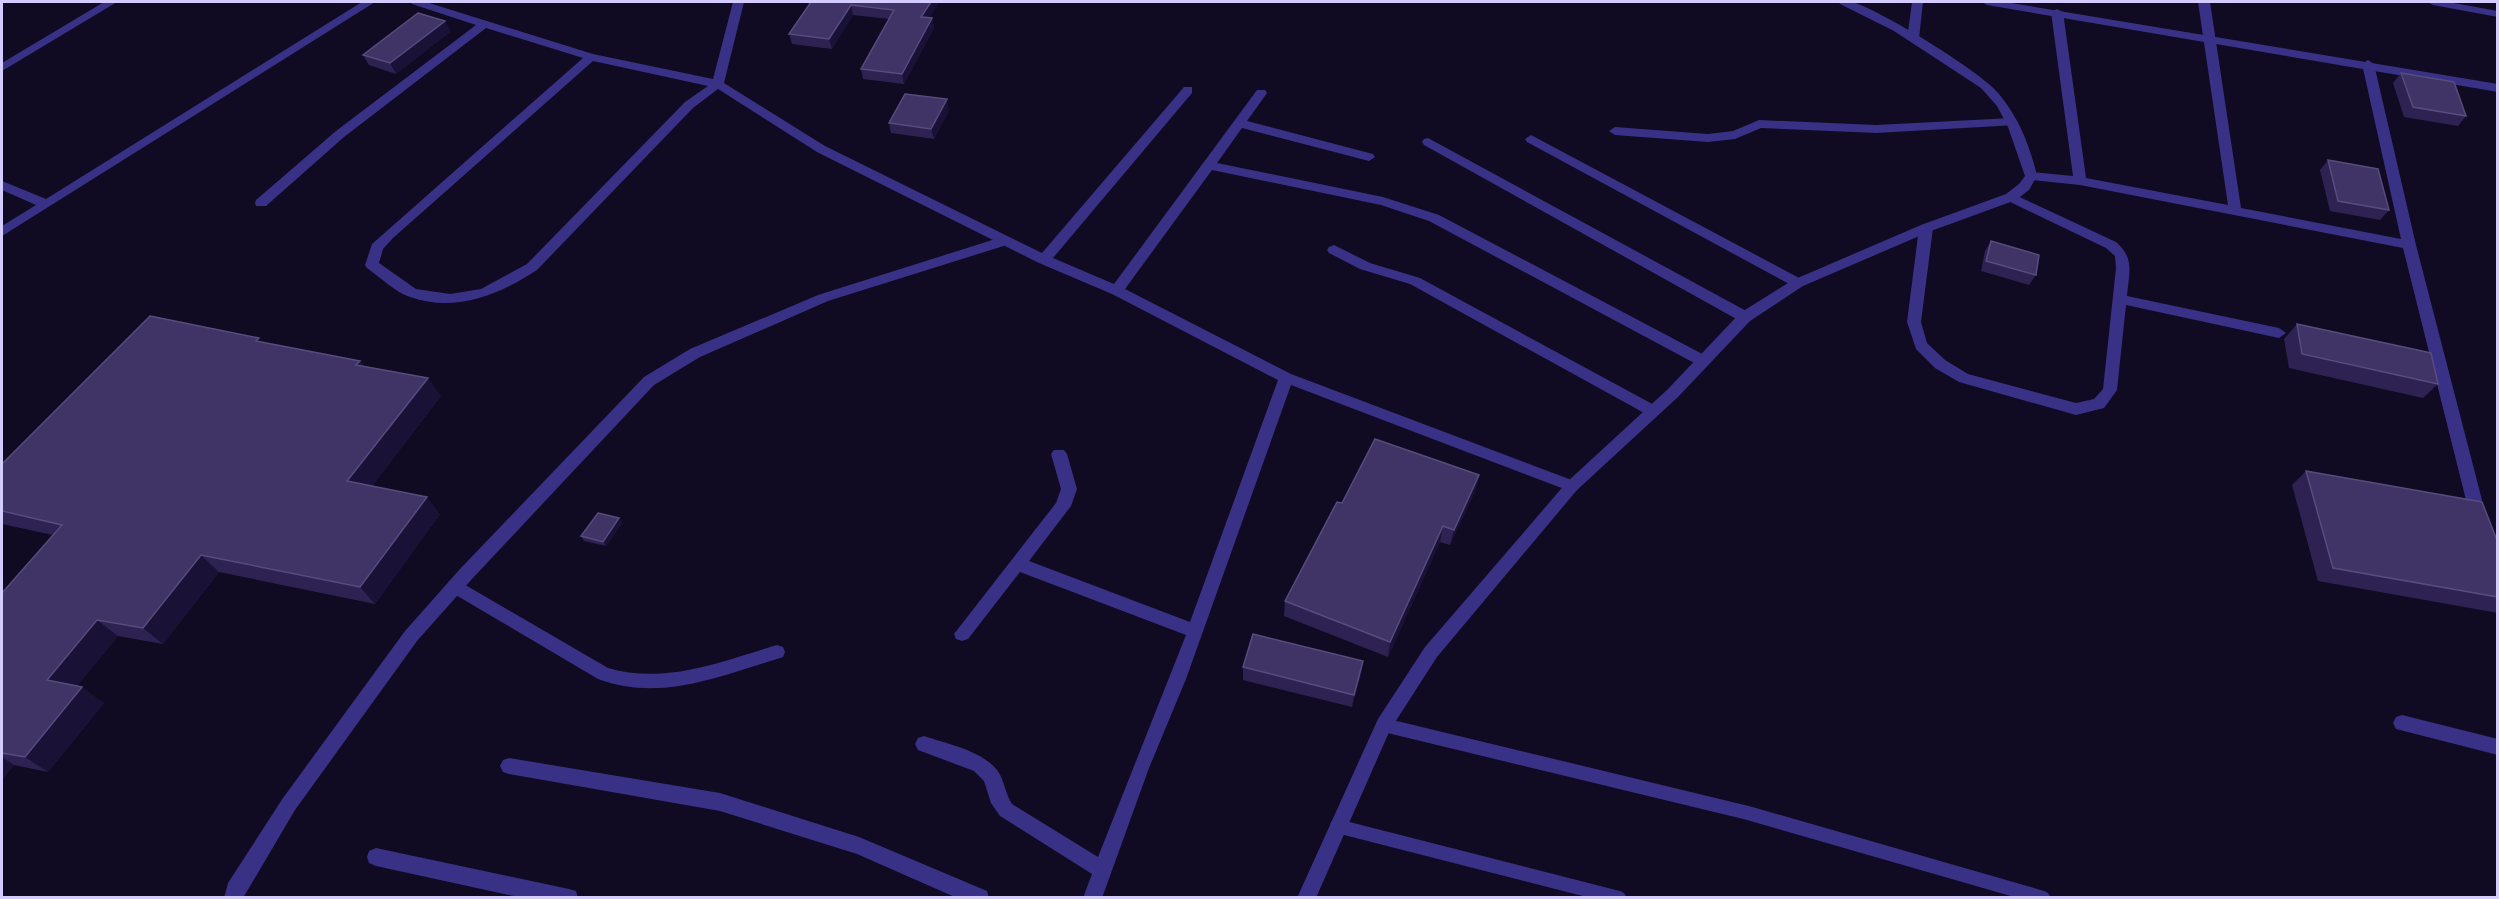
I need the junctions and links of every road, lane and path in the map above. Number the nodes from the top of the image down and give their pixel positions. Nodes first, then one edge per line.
1 (111, 2) edge
2 (369, 2) edge
3 (416, 2) edge
4 (740, 2) edge
5 (1844, 2) edge
6 (1917, 2) edge
7 (1987, 2) edge
8 (2204, 2) edge
9 (2433, 2) edge
10 (2057, 12) junction
11 (2498, 14) edge
12 (484, 24) junction
13 (2208, 38) junction
14 (1913, 39) junction
15 (591, 57) junction
16 (2368, 64) junction
17 (2, 68) edge
18 (718, 84) junction
19 (2498, 88) edge
20 (1188, 90) dead end
21 (1261, 93) dead end
22 (2012, 122) junction
23 (1238, 123) junction
24 (1615, 131) dead end
25 (1531, 139) dead end
26 (1428, 142) dead end
27 (1369, 157) dead end
28 (1207, 165) junction
29 (2031, 176) junction
30 (2080, 181) junction
31 (2, 185) edge
32 (2011, 197) junction
33 (261, 202) dead end
34 (46, 204) junction
35 (2235, 210) junction
36 (1926, 228) junction
37 (2, 232) edge
38 (1005, 241) junction
39 (2409, 245) junction
40 (1334, 250) dead end
41 (1044, 260) junction
42 (1798, 282) junction
43 (1117, 291) junction
44 (2120, 299) junction
45 (1745, 317) junction
46 (2278, 333) dead end
47 (1702, 361) junction
48 (1286, 378) junction
49 (1651, 410) junction
50 (1059, 454) dead end
51 (1572, 486) junction
52 (2474, 500) edge
53 (1017, 564) junction
54 (454, 586) junction
55 (1195, 631) junction
56 (962, 634) dead end
57 (777, 652) dead end
58 (2402, 723) dead end
59 (1384, 725) junction
60 (924, 744) dead end
61 (2498, 747) edge
62 (509, 766) dead end
63 (1337, 826) junction
64 (376, 857) dead end
65 (1102, 870) junction
66 (233, 897) edge
67 (569, 897) edge
68 (980, 897) edge
69 (1092, 897) edge
70 (1306, 897) edge
71 (1620, 897) edge
72 (2043, 897) edge

1 - 17 street
2 - 34 street
3 - 12 street
4 - 18 street
5 - 14 street
6 - 14 street
7 - 10 street
8 - 13 street
9 - 11 street
10 - 13 street
10 - 30 street
12 - 15 street
12 - 33 street
13 - 16 street
13 - 35 street
14 - 22 street
15 - 18 street
15 - 18 street
16 - 19 street
16 - 39 street
18 - 38 street
20 - 41 street
21 - 23 street
22 - 24 street
22 - 29 street
23 - 27 street
23 - 28 street
25 - 42 street
26 - 45 street
28 - 43 street
28 - 47 street
29 - 30 street
29 - 32 street
30 - 35 street
31 - 34 street
32 - 36 street
32 - 44 street
34 - 37 street
35 - 39 street
36 - 42 street
36 - 44 street
38 - 41 street
38 - 54 street
39 - 52 street
40 - 49 street
41 - 43 street
42 - 45 street
43 - 48 street
44 - 46 street
45 - 47 street
47 - 49 street
48 - 51 street
48 - 55 street
49 - 51 street
50 - 53 street
51 - 59 street
53 - 55 street
53 - 56 street
54 - 57 street
54 - 66 street
55 - 65 street
58 - 61 street
59 - 63 street
59 - 72 lane
60 - 65 street
62 - 68 street
63 - 70 street
63 - 71 lane
64 - 67 street
65 - 69 street

